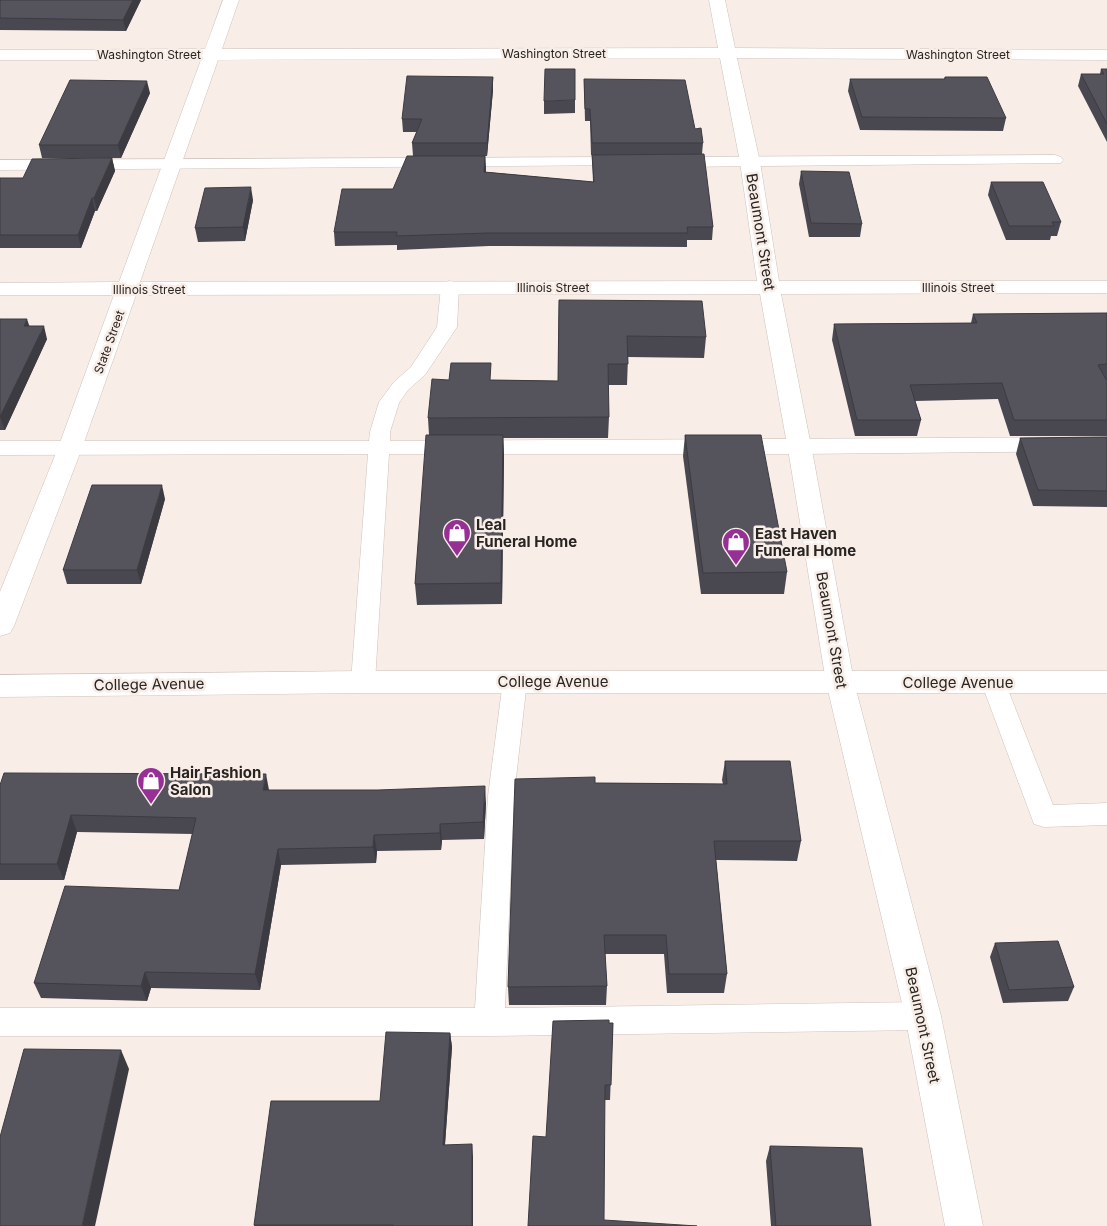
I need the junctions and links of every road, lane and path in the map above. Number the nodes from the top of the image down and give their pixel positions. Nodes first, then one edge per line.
1 (231, 0) edge
2 (717, 0) edge
3 (727, 52) junction
4 (210, 53) junction
5 (0, 55) edge
6 (1107, 55) edge
7 (1055, 160) dead end
8 (640, 162) edge
9 (660, 162) edge
10 (750, 162) junction
11 (172, 164) junction
12 (0, 165) edge
13 (450, 287) junction
14 (769, 287) junction
15 (1107, 287) edge
16 (0, 289) edge
17 (128, 289) junction
18 (1107, 444) edge
19 (799, 447) junction
20 (0, 448) edge
21 (70, 448) junction
22 (380, 448) junction
23 (0, 626) edge
24 (363, 682) junction
25 (515, 682) junction
26 (840, 682) junction
27 (993, 682) junction
28 (1107, 682) edge
29 (0, 686) edge
30 (1107, 814) edge
31 (922, 1016) junction
32 (0, 1022) edge
33 (489, 1022) junction
34 (964, 1226) edge

1 - 4 street, State Street
2 - 3 street, Beaumont Street
3 - 4 street, Washington Street
3 - 6 street, Washington Street
3 - 10 street, Beaumont Street
4 - 5 street, Washington Street
4 - 11 street, State Street
7 - 10 lane
8 - 11 lane
9 - 10 lane
10 - 14 street, Beaumont Street
11 - 12 lane
11 - 17 street, State Street
13 - 14 street, Illinois Street
13 - 17 street, Illinois Street
13 - 22 lane
14 - 15 street, Illinois Street
14 - 19 street, Beaumont Street
16 - 17 street, Illinois Street
17 - 21 street, State Street
18 - 19 lane
19 - 22 lane
19 - 26 street, Beaumont Street
20 - 21 lane
21 - 22 lane
21 - 23 street, State Street
22 - 24 lane
24 - 25 street, College Avenue
24 - 29 street, College Avenue
25 - 26 street, College Avenue
25 - 33 lane
26 - 27 street, College Avenue
26 - 31 street, Beaumont Street
27 - 28 street, College Avenue
27 - 30 lane
31 - 33 lane
31 - 34 street, Beaumont Street
32 - 33 lane

